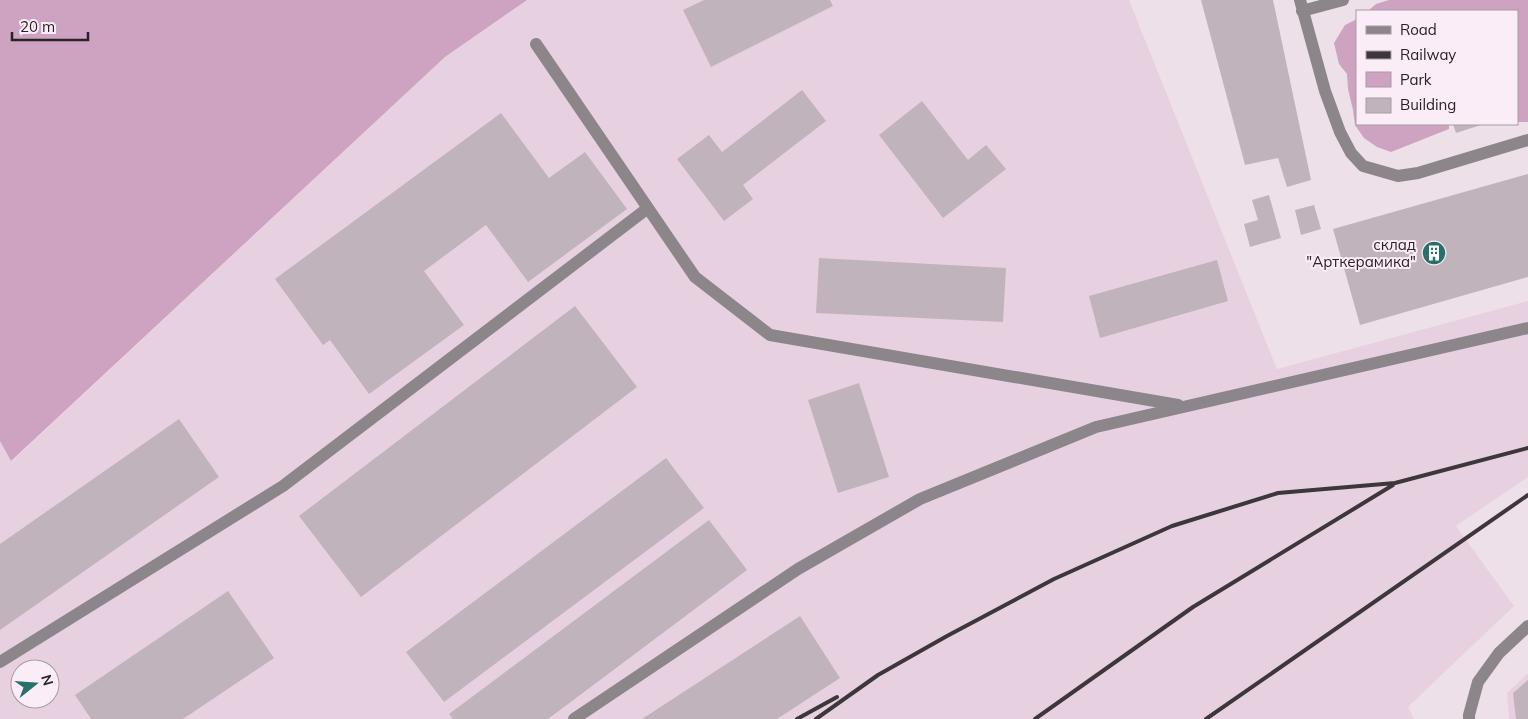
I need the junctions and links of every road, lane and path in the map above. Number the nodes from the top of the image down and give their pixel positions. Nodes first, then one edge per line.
1 (1343, 0) edge
2 (1301, 6) edge
3 (536, 44) dead end
4 (1528, 140) edge
5 (648, 208) junction
6 (1528, 328) edge
7 (1183, 406) junction
8 (1528, 626) edge
9 (0, 662) edge
10 (574, 719) edge
11 (1469, 719) edge

1 - 2 street
2 - 4 street
3 - 5 street
5 - 7 street
5 - 9 street
6 - 7 street
7 - 10 street
8 - 11 street

